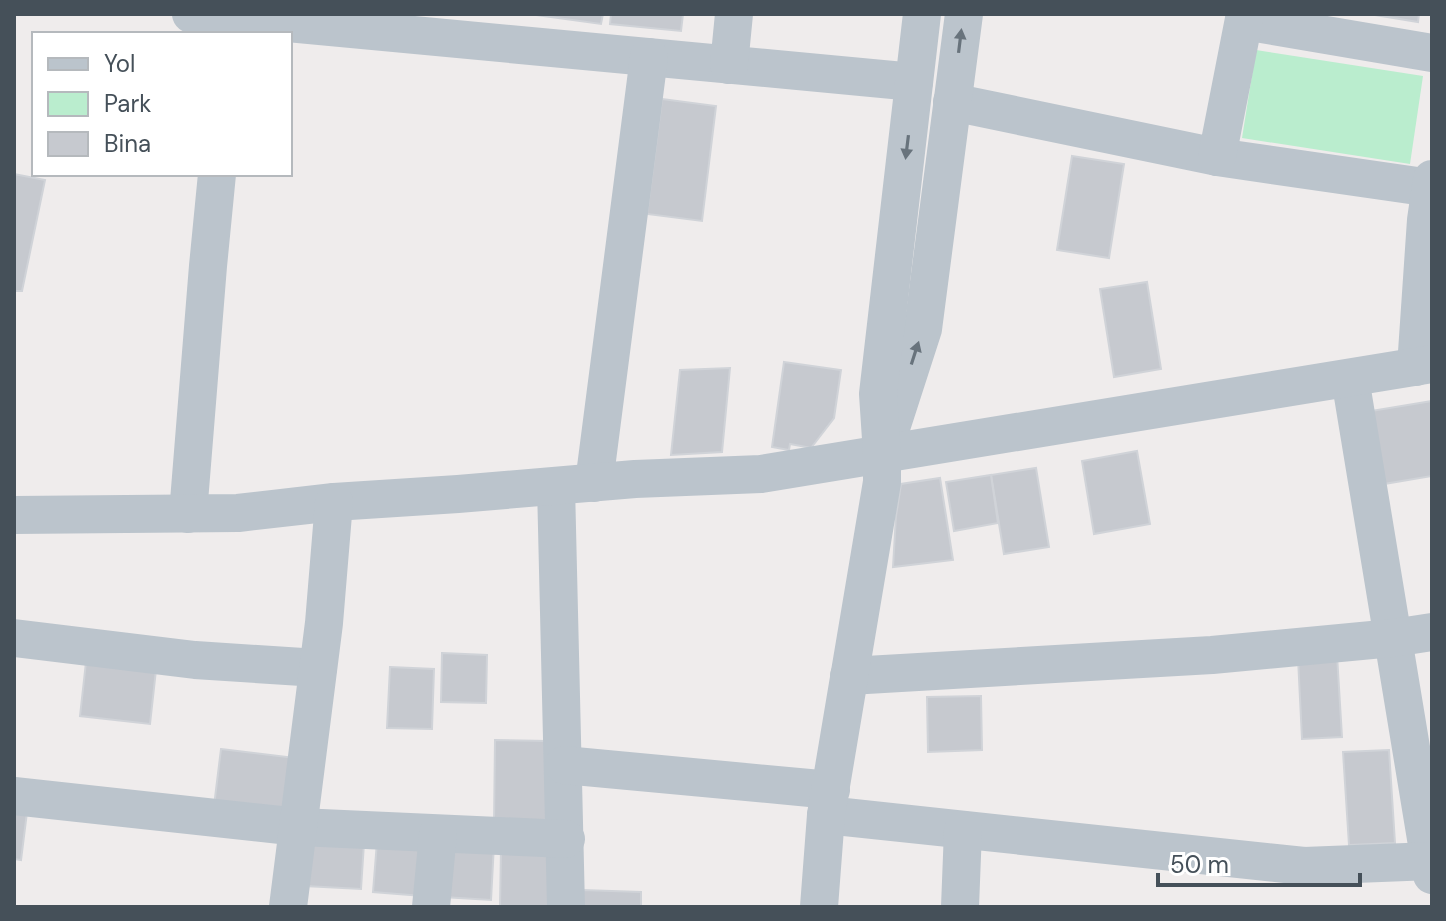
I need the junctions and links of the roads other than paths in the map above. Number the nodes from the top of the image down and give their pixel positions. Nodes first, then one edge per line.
1 (191, 14) edge
2 (734, 14) edge
3 (922, 14) edge
4 (964, 14) edge
5 (1245, 17) edge
6 (233, 26) edge
7 (501, 29) edge
8 (1432, 53) edge
9 (649, 57) junction
10 (729, 65) junction
11 (914, 82) junction
12 (952, 102) junction
13 (1217, 157) junction
14 (217, 176) edge
15 (1432, 179) edge
16 (1431, 188) edge
17 (1424, 365) edge
18 (1350, 378) junction
19 (882, 454) junction
20 (594, 483) junction
21 (556, 486) junction
22 (334, 502) junction
23 (188, 514) junction
24 (14, 515) edge
25 (1432, 632) edge
26 (14, 638) edge
27 (1393, 638) junction
28 (318, 668) junction
29 (849, 676) junction
30 (564, 765) junction
31 (14, 796) edge
32 (828, 802) junction
33 (299, 827) junction
34 (963, 830) junction
35 (438, 834) junction
36 (566, 839) junction
37 (1431, 866) edge
38 (288, 907) edge
39 (431, 907) edge
40 (566, 907) edge
41 (819, 907) edge
42 (960, 907) edge

1 - 6 street
2 - 10 street
3 - 11 street
12 -> 4 street
5 - 8 street
5 - 13 street
6 - 7 street
7 - 9 street
9 - 10 street
9 - 20 street
10 - 11 street
11 -> 19 street
12 - 13 street
19 -> 12 street
13 - 16 street
14 - 23 street
15 - 16 street
16 - 17 street
17 - 18 street
18 - 19 street
18 - 27 street
19 - 20 street
19 - 29 street
20 - 21 street
21 - 22 street
21 - 30 street
22 - 23 street
22 - 28 street
23 - 24 street
25 - 27 street
26 - 28 street
27 - 29 street
27 - 37 street
28 - 33 street
29 - 32 street
30 - 32 street
30 - 36 street
31 - 33 street
32 - 34 street
32 - 41 street
33 - 35 street
33 - 38 street
34 - 37 street
34 - 42 street
35 - 36 street
35 - 39 street
36 - 40 street

